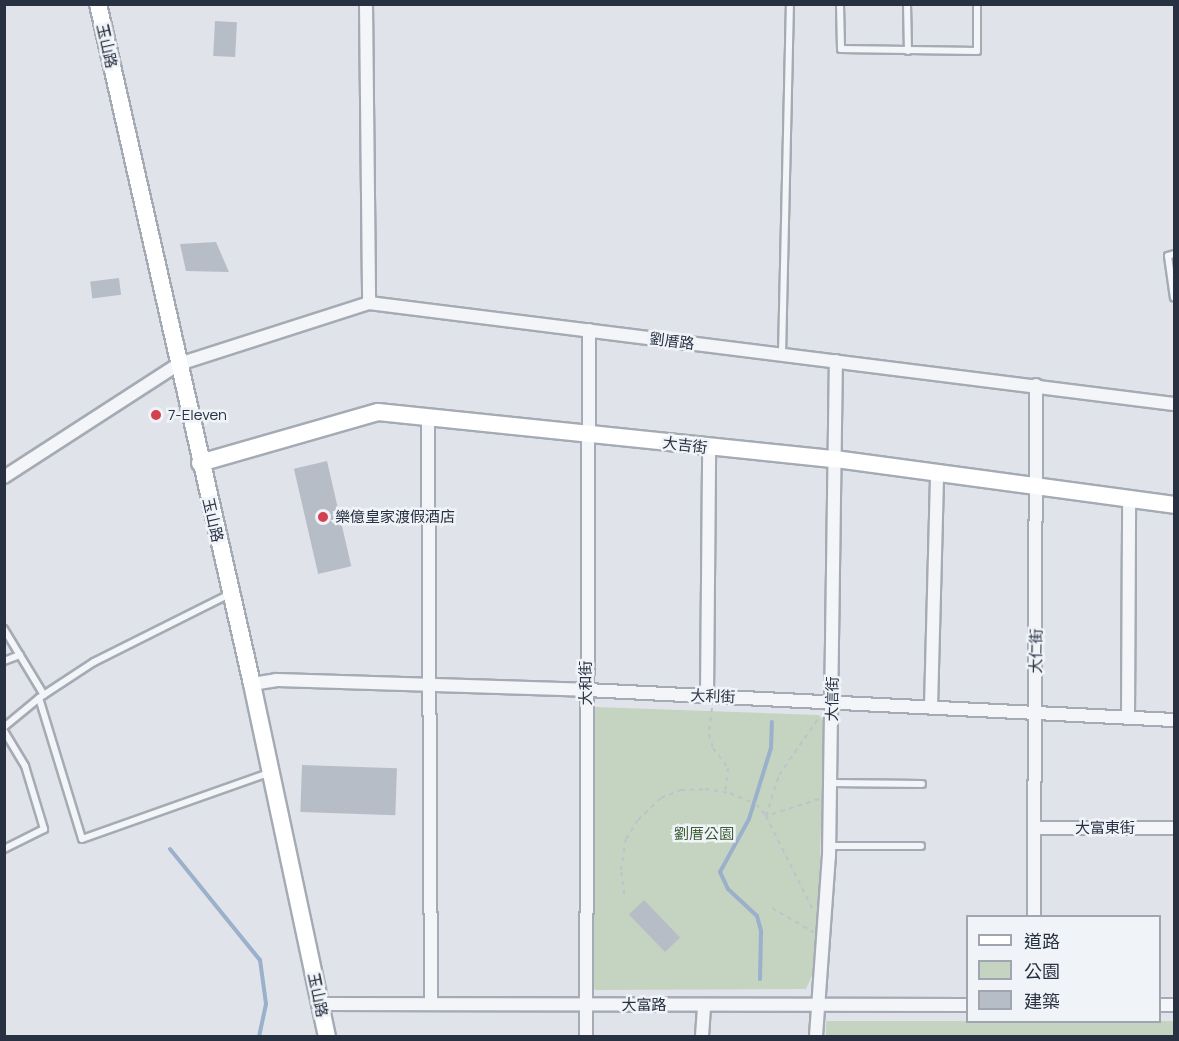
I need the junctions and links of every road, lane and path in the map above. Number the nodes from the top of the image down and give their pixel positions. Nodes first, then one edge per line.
1 (98, 4) edge
2 (366, 4) edge
3 (790, 4) edge
4 (840, 4) edge
5 (908, 4) edge
6 (977, 4) edge
7 (908, 51) junction
8 (1174, 254) edge
9 (1174, 298) edge
10 (369, 303) junction
11 (589, 330) junction
12 (782, 354) junction
13 (836, 361) junction
14 (178, 364) junction
15 (1036, 385) junction
16 (1174, 404) edge
17 (428, 416) junction
18 (587, 433) junction
19 (709, 448) junction
20 (835, 459) junction
21 (201, 463) junction
22 (937, 472) junction
23 (4, 477) edge
24 (1038, 486) junction
25 (1129, 499) junction
26 (1174, 505) edge
27 (230, 594) junction
28 (4, 629) edge
29 (20, 655) junction
30 (4, 662) edge
31 (252, 684) junction
32 (429, 686) junction
33 (587, 690) junction
34 (42, 696) junction
35 (710, 696) junction
36 (832, 700) junction
37 (931, 707) junction
38 (821, 714) dead end
39 (1036, 714) junction
40 (1128, 717) junction
41 (1174, 720) edge
42 (4, 729) edge
43 (268, 773) junction
44 (831, 783) junction
45 (922, 784) dead end
46 (725, 792) junction
47 (819, 799) dead end
48 (766, 816) junction
49 (1036, 828) junction
50 (1174, 828) edge
51 (829, 846) junction
52 (921, 846) dead end
53 (4, 849) edge
54 (624, 894) dead end
55 (772, 908) dead end
56 (816, 915) dead end
57 (1034, 915) edge
58 (815, 923) dead end
59 (431, 1004) junction
60 (320, 1005) junction
61 (587, 1005) junction
62 (704, 1005) junction
63 (819, 1005) junction
64 (966, 1005) edge
65 (327, 1036) edge
66 (586, 1036) edge
67 (702, 1036) edge
68 (816, 1036) edge
69 (830, 1036) edge
70 (875, 1036) edge

1 - 14 street, 玉山路
2 - 10 street
3 - 12 lane
4 - 7 lane
5 - 7 lane
6 - 7 lane
8 - 9 lane
10 - 11 street, 劉厝路
10 - 14 street, 劉厝路
11 - 12 street, 劉厝路
11 - 18 street, 大和街
12 - 13 street, 劉厝路
13 - 15 street, 劉厝路
13 - 20 street, 大信街
14 - 21 street, 玉山路
14 - 23 street, 劉厝路
15 - 16 street, 劉厝路
15 - 24 street, 大仁街
17 - 18 street, 大吉街
17 - 21 street, 大吉街
17 - 32 street
18 - 19 street, 大吉街
18 - 33 street, 大和街
19 - 20 street, 大吉街
19 - 35 street
20 - 22 street, 大吉街
20 - 36 street, 大信街
21 - 27 street, 玉山路
22 - 24 street, 大吉街
22 - 37 street
24 - 25 street, 大吉街
24 - 39 street, 大仁街
25 - 26 street, 大吉街
25 - 40 street
27 - 31 street, 玉山路
27 - 34 lane
28 - 29 lane
29 - 30 lane
29 - 34 lane
31 - 32 street, 大利街
31 - 43 street, 玉山路
32 - 33 street, 大利街
32 - 59 street
33 - 35 street, 大利街
33 - 61 street, 大和街
34 - 42 lane
34 - 43 lane
35 - 36 street, 大利街
35 - 46 path
36 - 37 street, 大利街
36 - 44 street, 大信街
37 - 39 street, 大利街
38 - 48 path
39 - 40 street, 大利街
39 - 49 street, 大仁街
40 - 41 street, 大利街
42 - 53 lane
43 - 60 street, 玉山路
44 - 45 lane
44 - 51 street, 大信街
46 - 48 path
46 - 54 path
47 - 48 path
48 - 56 path
49 - 50 street, 大富東街
49 - 57 street, 大仁街
51 - 52 lane
51 - 63 street, 大信街
55 - 58 path
59 - 60 street, 大富路
59 - 61 street, 大富路
60 - 65 street, 玉山路
61 - 62 street, 大富路
61 - 66 street, 大和街
62 - 63 street, 大富路
62 - 67 street
63 - 64 street, 大富路
63 - 68 street, 大信街
69 - 70 path

